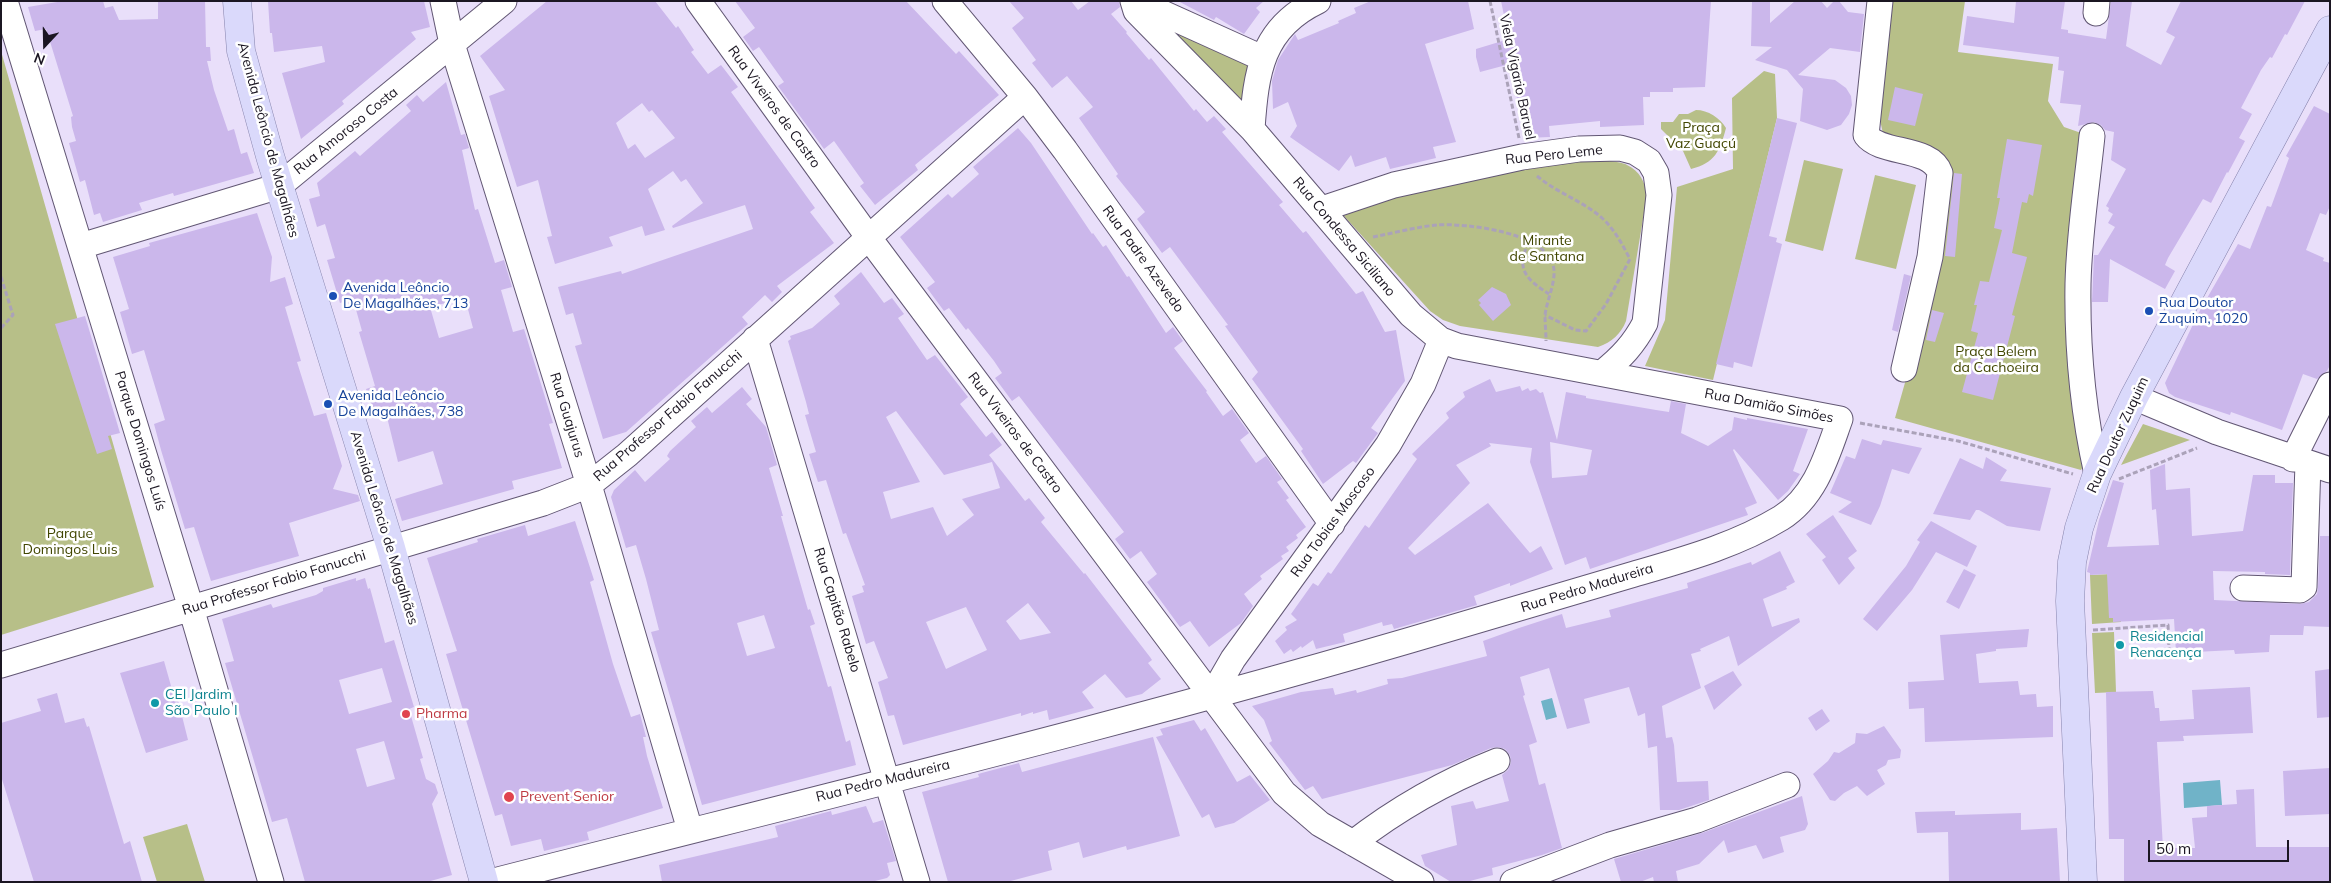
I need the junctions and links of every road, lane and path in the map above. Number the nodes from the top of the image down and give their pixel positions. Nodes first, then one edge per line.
1 (5, 1) edge
2 (237, 1) edge
3 (443, 1) edge
4 (504, 1) edge
5 (698, 1) edge
6 (945, 1) edge
7 (1134, 1) edge
8 (1318, 1) edge
9 (1490, 1) edge
10 (1880, 1) edge
11 (2330, 30) edge
12 (452, 44) junction
13 (1262, 58) junction
14 (1025, 97) junction
15 (1252, 129) junction
16 (2092, 136) dead end
17 (1522, 156) junction
18 (279, 186) junction
19 (1322, 209) junction
20 (869, 238) junction
21 (1348, 242) junction
22 (1529, 242) junction
23 (81, 246) junction
24 (1, 277) edge
25 (1549, 294) junction
26 (1545, 315) junction
27 (1, 328) edge
28 (756, 339) junction
29 (1441, 340) junction
30 (1546, 364) junction
31 (1904, 369) dead end
32 (1602, 373) junction
33 (2330, 385) edge
34 (2134, 397) junction
35 (1840, 419) junction
36 (2217, 432) junction
37 (2310, 464) edge
38 (2096, 477) junction
39 (589, 485) junction
40 (1332, 524) junction
41 (391, 548) junction
42 (2243, 588) dead end
43 (191, 608) junction
44 (2070, 631) junction
45 (2169, 649) dead end
46 (1233, 659) junction
47 (1, 665) edge
48 (1275, 679) junction
49 (1211, 697) junction
50 (1497, 761) dead end
51 (889, 780) junction
52 (1787, 785) dead end
53 (690, 830) junction
54 (1353, 843) junction
55 (271, 882) edge
56 (484, 882) edge
57 (490, 882) edge
58 (917, 882) edge
59 (1421, 882) edge
60 (1513, 882) edge
61 (2083, 882) edge

1 - 23 street, Parque Domingos Luís
2 - 18 main road, Avenida Leôncio de Magalhães
3 - 12 street, Rua Guajurus
4 - 12 street, Rua Amoroso Costa
5 - 20 street, Rua Viveiros de Castro
6 - 14 street, Rua Padre Azevedo
7 - 13 street
7 - 15 street, Rua Condessa Siciliano
8 - 13 street
9 - 17 path, Viela Vigario Baruel
10 - 31 street
11 - 34 main road, Rua Doutor Zuquim
12 - 18 street, Rua Amoroso Costa
12 - 39 street, Rua Guajurus
13 - 15 street
14 - 20 street, Rua Professor Fabio Fanucchi
14 - 40 street, Rua Padre Azevedo
15 - 19 street, Rua Condessa Siciliano
16 - 38 street
17 - 19 street, Rua Pero Leme
17 - 26 path
17 - 32 street, Rua Pero Leme
18 - 23 street, Rua Amoroso Costa
18 - 41 main road, Avenida Leôncio de Magalhães
19 - 21 street, Rua Condessa Siciliano
20 - 28 street, Rua Professor Fabio Fanucchi
20 - 49 street, Rua Viveiros de Castro
21 - 22 path
21 - 29 street, Rua Condessa Siciliano
22 - 25 path
22 - 25 path
23 - 43 street, Parque Domingos Luís
24 - 27 path
25 - 26 path
26 - 30 path
28 - 39 street, Rua Professor Fabio Fanucchi
28 - 51 street, Rua Capitão Rabelo
29 - 30 street, Rua Damião Simões
29 - 40 street, Rua Tobias Moscoso
30 - 32 street, Rua Damião Simões
32 - 35 street, Rua Damião Simões
33 - 37 street
34 - 36 street
34 - 38 main road, Rua Doutor Zuquim
35 - 38 path, Rua Damião Simões
35 - 48 street, Rua Pedro Madureira
36 - 37 street
36 - 38 path, Rua Damião Simões
37 - 42 street
38 - 44 main road, Rua Doutor Zuquim
39 - 41 street, Rua Professor Fabio Fanucchi
39 - 53 street, Rua Guajurus
40 - 46 street, Rua Tobias Moscoso
41 - 43 street, Rua Professor Fabio Fanucchi
41 - 56 main road, Avenida Leôncio de Magalhães
43 - 47 street, Rua Professor Fabio Fanucchi
43 - 55 street, Parque Domingos Luís
44 - 45 path
44 - 61 main road, Rua Doutor Zuquim
46 - 48 street, Rua Pedro Madureira
46 - 49 street, Rua Tobias Moscoso
48 - 49 street, Rua Pedro Madureira
49 - 51 street, Rua Pedro Madureira
49 - 54 street, Rua Viveiros de Castro
50 - 54 street
51 - 53 street, Rua Pedro Madureira
51 - 58 street, Rua Capitão Rabelo
52 - 60 street
53 - 57 street, Rua Pedro Madureira
54 - 59 street, Rua Viveiros de Castro

